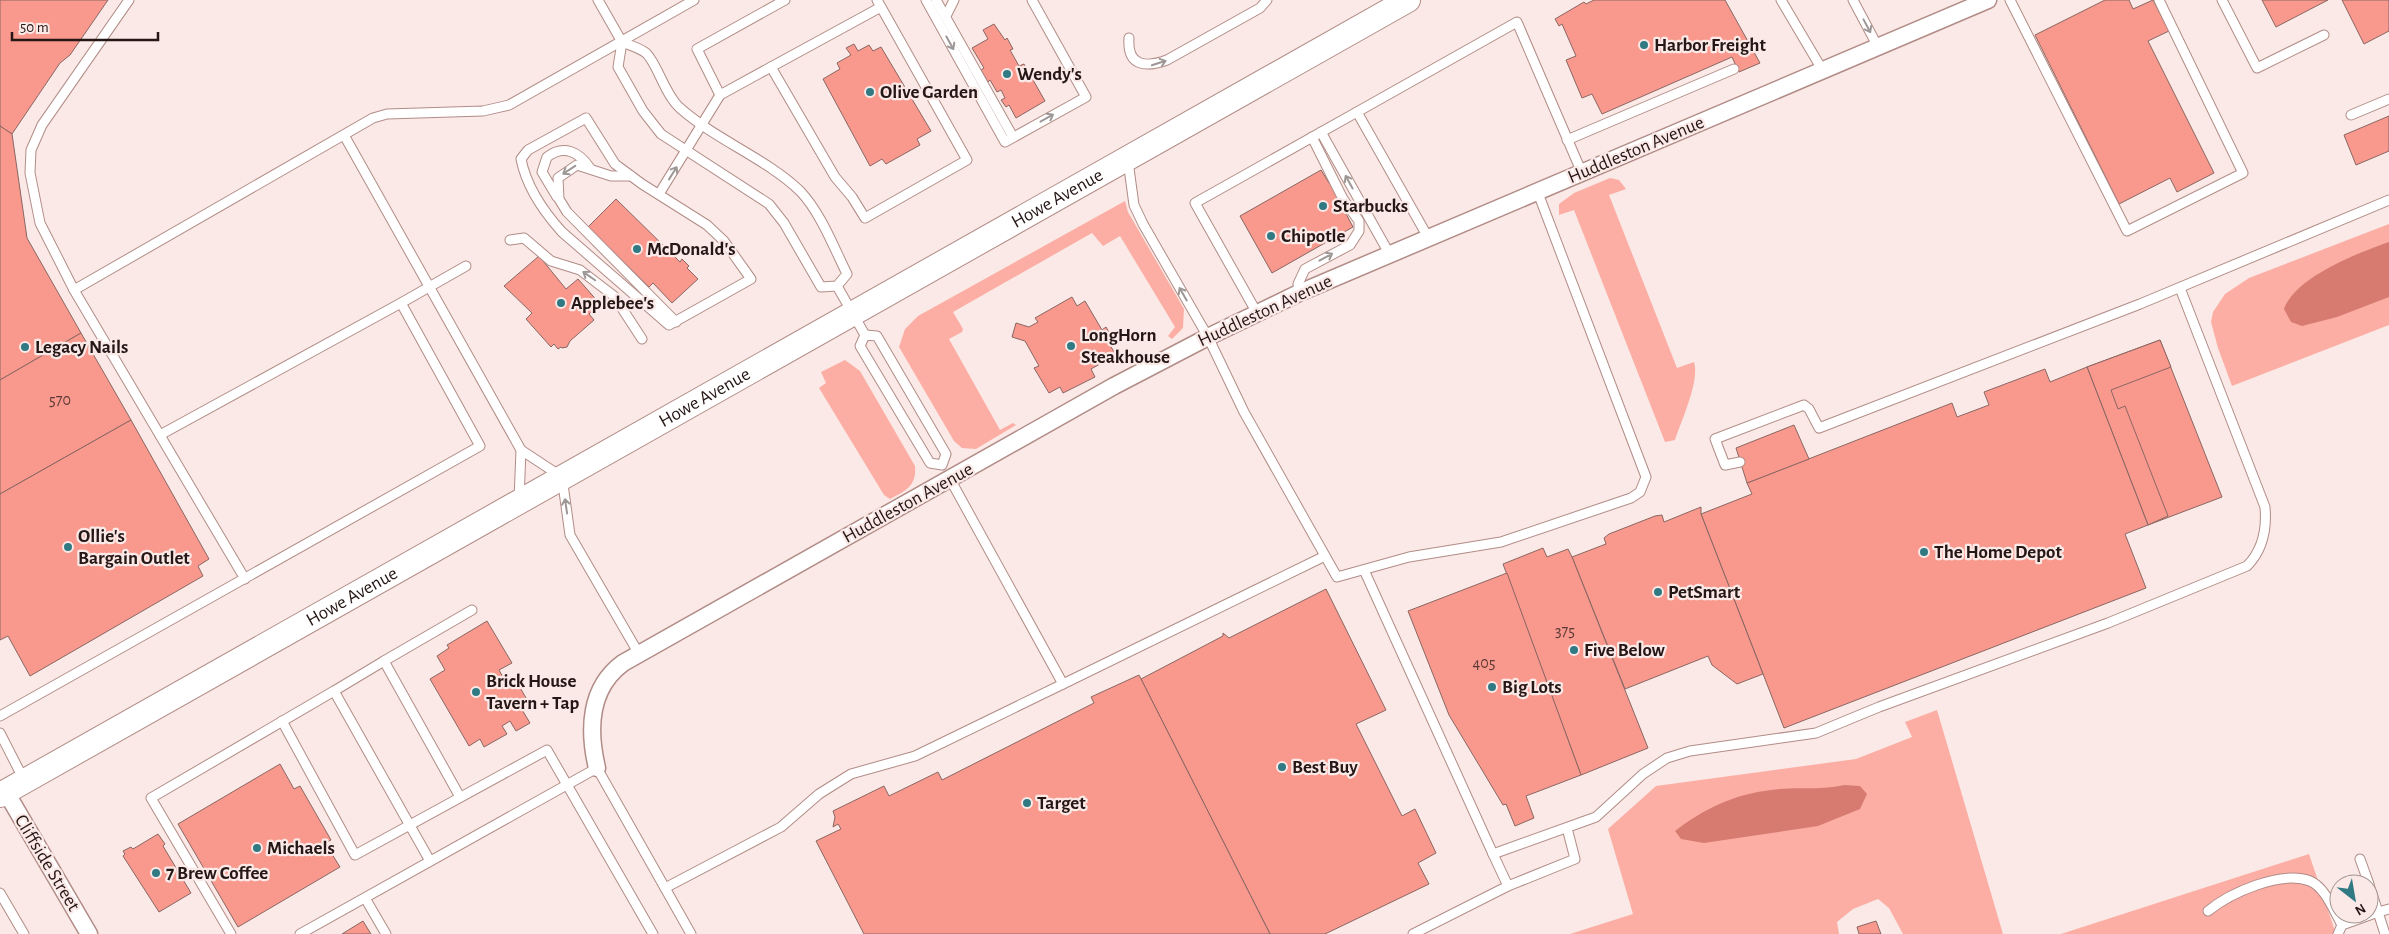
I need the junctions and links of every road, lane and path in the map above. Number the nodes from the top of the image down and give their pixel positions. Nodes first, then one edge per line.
1 (129, 0) edge
2 (598, 0) edge
3 (694, 0) edge
4 (785, 0) edge
5 (926, 0) edge
6 (936, 0) edge
7 (954, 0) edge
8 (1032, 0) edge
9 (1267, 0) edge
10 (1408, 0) edge
11 (1781, 0) edge
12 (1853, 0) edge
13 (1988, 0) edge
14 (2010, 0) edge
15 (2159, 0) edge
16 (2222, 0) edge
17 (879, 4) edge
18 (946, 16) junction
19 (2324, 35) dead end
20 (1129, 38) dead end
21 (622, 42) junction
22 (1878, 47) junction
23 (771, 67) junction
24 (1734, 69) dead end
25 (1823, 71) junction
26 (720, 95) junction
27 (2389, 99) edge
28 (1357, 112) junction
29 (2350, 116) dead end
30 (702, 126) junction
31 (1321, 132) junction
32 (344, 135) junction
33 (1014, 137) junction
34 (1312, 137) junction
35 (1567, 140) junction
36 (686, 151) junction
37 (1128, 158) junction
38 (590, 168) junction
39 (1582, 174) junction
40 (631, 176) junction
41 (1538, 192) junction
42 (659, 194) junction
43 (559, 199) junction
44 (2389, 200) edge
45 (1429, 239) junction
46 (510, 240) dead end
47 (1390, 255) junction
48 (466, 266) dead end
49 (837, 286) junction
50 (429, 287) junction
51 (2180, 288) junction
52 (74, 290) junction
53 (1299, 293) junction
54 (401, 303) junction
55 (852, 313) junction
56 (1257, 313) junction
57 (676, 322) junction
58 (865, 335) junction
59 (1208, 337) junction
60 (642, 339) dead end
61 (160, 435) junction
62 (521, 450) junction
63 (1740, 462) dead end
64 (562, 476) junction
65 (950, 479) junction
66 (519, 500) junction
67 (1325, 556) junction
68 (1364, 570) junction
69 (245, 579) junction
70 (472, 610) dead end
71 (639, 654) junction
72 (384, 661) junction
73 (1063, 684) junction
74 (334, 691) junction
75 (0, 716) edge
76 (282, 721) junction
77 (0, 733) edge
78 (597, 768) junction
79 (566, 785) junction
80 (10, 789) edge
81 (460, 797) junction
82 (410, 826) junction
83 (1567, 828) junction
84 (1493, 854) junction
85 (2360, 859) dead end
86 (430, 862) junction
87 (2365, 874) edge
88 (1508, 886) junction
89 (665, 888) junction
90 (0, 893) edge
91 (365, 898) junction
92 (2329, 904) edge
93 (2208, 911) dead end
94 (2379, 915) edge
95 (2342, 924) edge
96 (24, 934) edge
97 (89, 934) edge
98 (231, 934) edge
99 (300, 934) edge
100 (386, 934) edge
101 (653, 934) edge
102 (691, 934) edge
103 (1413, 934) edge
104 (2338, 934) edge
105 (2385, 934) edge

1 - 52 lane
2 - 21 lane
3 - 21 lane
4 - 26 lane
5 -> 33 lane
6 - 18 lane
7 - 18 lane
33 -> 8 lane
20 -> 9 lane
10 - 37 street, Howe Avenue
11 - 25 lane
12 -> 22 lane
13 - 22 street, Huddleston Avenue
14 - 15 lane
16 - 19 lane
17 - 23 lane
17 - 23 lane
18 - 33 lane
21 - 30 lane
21 - 32 lane
21 - 36 lane
22 - 25 street, Huddleston Avenue
23 - 26 lane
24 - 35 lane
25 - 39 street, Huddleston Avenue
26 - 30 lane
27 - 29 lane
28 - 31 lane
28 - 35 lane
28 - 45 lane
30 - 36 lane
30 - 49 lane
31 - 34 lane
47 -> 31 lane
32 - 50 lane
32 - 52 lane
53 -> 34 lane
34 - 56 lane
35 - 39 lane
42 -> 36 lane
36 - 49 lane
37 - 55 street, Howe Avenue
59 -> 37 lane
38 - 40 lane
38 -> 43 lane
38 - 43 lane
39 - 41 street, Huddleston Avenue
40 - 42 lane
40 - 57 lane
41 - 45 street, Huddleston Avenue
41 - 68 lane
42 - 57 lane
43 - 57 lane
44 - 51 lane
45 - 47 street, Huddleston Avenue
60 -> 46 lane
47 - 53 street, Huddleston Avenue
48 - 50 lane
49 - 55 lane
50 - 54 lane
50 - 62 lane
51 - 63 lane
51 - 83 lane
52 - 61 lane
53 - 56 street, Huddleston Avenue
54 - 61 lane
54 - 69 lane
55 - 58 lane
55 - 64 street, Howe Avenue
56 - 59 street, Huddleston Avenue
58 - 58 lane
59 - 65 street, Huddleston Avenue
59 - 67 lane
61 - 69 lane
62 - 64 lane
62 - 66 lane
64 - 66 street, Howe Avenue
71 -> 64 lane
65 - 71 street, Huddleston Avenue
65 - 73 lane
66 - 80 street, Howe Avenue
67 - 68 lane
67 - 73 lane
68 - 84 lane
69 - 75 lane
70 - 72 lane
71 - 78 street, Huddleston Avenue
72 - 74 lane
72 - 81 lane
73 - 89 lane
74 - 76 lane
74 - 82 lane
76 - 82 lane
76 - 98 lane
77 - 80 lane
78 - 79 lane
78 - 89 lane
79 - 81 lane
79 - 86 lane
79 - 101 lane
80 - 97 street, Cliffside Street
81 - 82 lane
82 - 86 lane
83 - 84 lane
83 - 88 lane
84 - 88 lane
85 - 87 lane
86 - 91 lane
88 - 103 lane
89 - 102 lane
90 - 96 lane
91 - 99 lane
91 - 100 lane
92 - 93 lane
94 - 105 lane
95 - 104 lane

